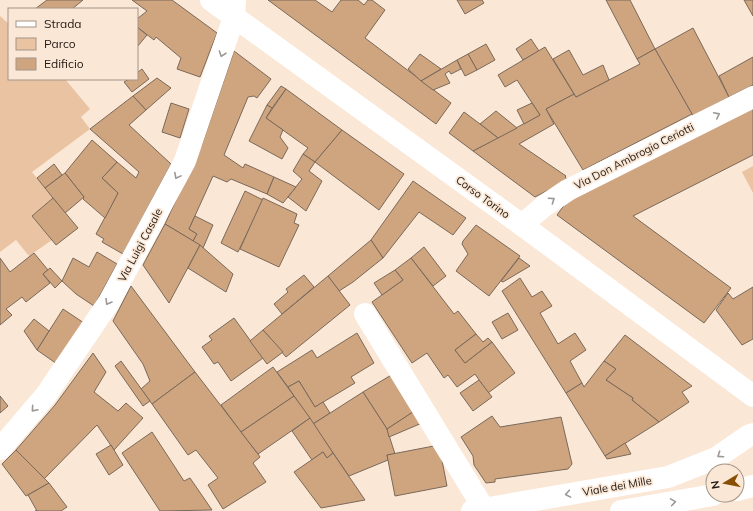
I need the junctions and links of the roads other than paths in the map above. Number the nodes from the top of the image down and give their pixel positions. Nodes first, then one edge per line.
1 (211, 0) edge
2 (234, 8) edge
3 (753, 97) edge
4 (522, 225) junction
5 (365, 314) dead end
6 (753, 396) edge
7 (753, 434) edge
8 (0, 449) edge
9 (705, 496) edge
10 (478, 510) edge
11 (621, 511) edge

1 - 2 main road, Corso Torino
2 - 4 main road, Corso Torino
2 -> 8 main road, Via Luigi Casale
4 -> 3 main road, Via Don Ambrogio Ceriotti
4 - 6 main road, Corso Torino
5 - 10 main road
7 -> 10 main road, Viale dei Mille
11 -> 9 main road

